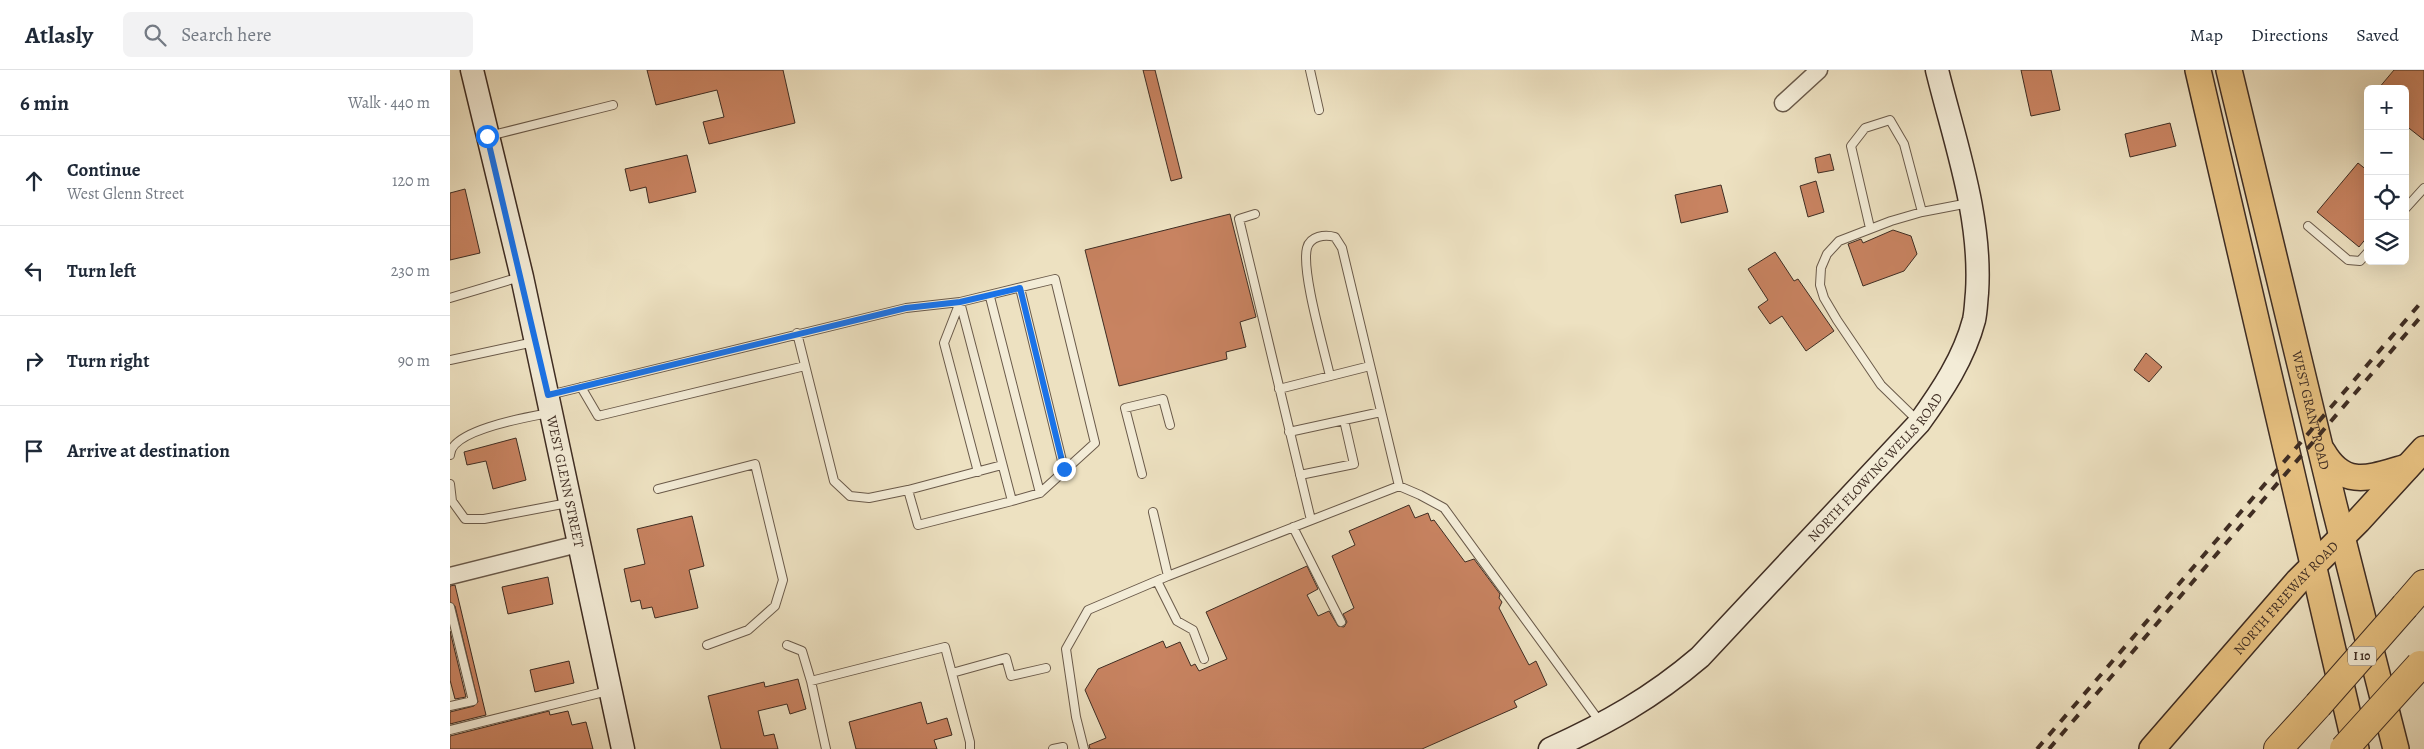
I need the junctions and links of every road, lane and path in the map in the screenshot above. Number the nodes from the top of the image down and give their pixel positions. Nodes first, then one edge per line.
1 (472, 70) edge
2 (1310, 70) edge
3 (1819, 70) edge
4 (1937, 70) edge
5 (2198, 70) edge
6 (2229, 70) edge
7 (1783, 103) dead end
8 (612, 105) dead end
9 (1319, 110) dead end
10 (487, 136) junction
11 (2424, 188) edge
12 (1970, 203) junction
13 (2409, 205) edge
14 (1922, 212) junction
15 (1255, 214) dead end
16 (2308, 226) dead end
17 (1870, 228) junction
18 (2364, 256) edge
19 (522, 277) junction
20 (1020, 288) junction
21 (990, 296) junction
22 (450, 298) edge
23 (960, 302) junction
24 (797, 333) junction
25 (536, 342) junction
26 (450, 360) edge
27 (805, 366) junction
28 (1370, 366) junction
29 (1330, 376) junction
30 (581, 387) junction
31 (1279, 389) junction
32 (549, 404) junction
33 (1381, 412) junction
34 (1344, 420) junction
35 (1919, 423) junction
36 (1170, 426) dead end
37 (1289, 432) junction
38 (2321, 448) junction
39 (2424, 449) edge
40 (450, 455) edge
41 (1002, 465) junction
42 (2407, 468) junction
43 (1064, 469) junction
44 (978, 472) junction
45 (1142, 474) dead end
46 (1300, 475) junction
47 (450, 484) edge
48 (1399, 486) junction
49 (658, 489) dead end
50 (908, 490) junction
51 (1040, 493) junction
52 (1012, 501) junction
53 (570, 503) junction
54 (1153, 512) dead end
55 (1310, 520) junction
56 (1293, 527) junction
57 (2343, 535) junction
58 (578, 544) junction
59 (2313, 567) junction
60 (450, 576) edge
61 (1168, 576) junction
62 (1157, 581) junction
63 (2424, 584) edge
64 (450, 607) edge
65 (1341, 622) dead end
66 (707, 645) dead end
67 (787, 645) dead end
68 (1204, 659) dead end
69 (2422, 662) edge
70 (1046, 668) dead end
71 (952, 673) junction
72 (810, 681) junction
73 (610, 691) junction
74 (450, 696) edge
75 (451, 706) edge
76 (1603, 725) junction
77 (450, 730) edge
78 (623, 749) edge
79 (826, 749) edge
80 (970, 749) edge
81 (1053, 749) edge
82 (1063, 749) edge
83 (1084, 749) edge
84 (1550, 749) edge
85 (2152, 749) edge
86 (2278, 749) edge
87 (2344, 749) edge
88 (2356, 749) edge
89 (2396, 749) edge

1 - 10 street, WEST GLENN STREET
2 - 9 lane
3 - 7 street
4 - 12 street, NORTH FLOWING WELLS ROAD
5 - 59 main road
6 - 38 main road, WEST GRANT ROAD
8 - 10 lane
10 - 19 street, WEST GLENN STREET
11 - 13 lane
12 - 14 lane
12 - 35 street, NORTH FLOWING WELLS ROAD
14 - 17 lane
14 - 17 lane
15 - 31 lane
16 - 18 lane
17 - 35 lane
19 - 22 lane
19 - 25 street, WEST GLENN STREET
20 - 21 lane
20 - 43 lane
20 - 43 lane
21 - 23 lane
21 - 51 lane
23 - 24 lane
23 - 41 lane
23 - 44 lane
24 - 27 lane
24 - 30 lane
25 - 26 lane
25 - 32 street, WEST GLENN STREET
27 - 30 lane
27 - 50 lane
28 - 29 lane
28 - 29 lane
28 - 33 lane
29 - 31 lane
30 - 32 lane
31 - 37 lane
32 - 40 lane
32 - 53 street, WEST GLENN STREET
33 - 34 lane
33 - 48 lane
34 - 37 lane
34 - 46 lane
35 - 76 street, NORTH FLOWING WELLS ROAD
36 - 45 lane
37 - 46 lane
38 - 42 main road
38 - 57 main road, WEST GRANT ROAD
39 - 42 main road, NORTH FREEWAY ROAD
41 - 44 lane
41 - 52 lane
42 - 57 main road, NORTH FREEWAY ROAD
43 - 51 lane
44 - 50 lane
46 - 55 lane
47 - 53 lane
48 - 55 lane
48 - 76 lane
49 - 66 lane
50 - 52 lane
51 - 52 lane
53 - 58 street, WEST GLENN STREET
54 - 61 lane
55 - 56 lane
56 - 61 lane
56 - 65 lane
57 - 59 main road, NORTH FREEWAY ROAD
57 - 89 main road, WEST GRANT ROAD
58 - 60 street
58 - 73 street, WEST GLENN STREET
59 - 85 main road, NORTH FREEWAY ROAD
59 - 88 main road
61 - 62 lane
62 - 68 lane
62 - 83 lane
63 - 86 highway, I 10, bridge
64 - 75 lane
67 - 72 lane
69 - 87 highway, bridge
70 - 71 lane
71 - 72 lane
71 - 80 lane
72 - 79 lane
73 - 77 lane
73 - 78 street, WEST GLENN STREET
74 - 75 lane
76 - 84 street, NORTH FLOWING WELLS ROAD
81 - 82 lane

